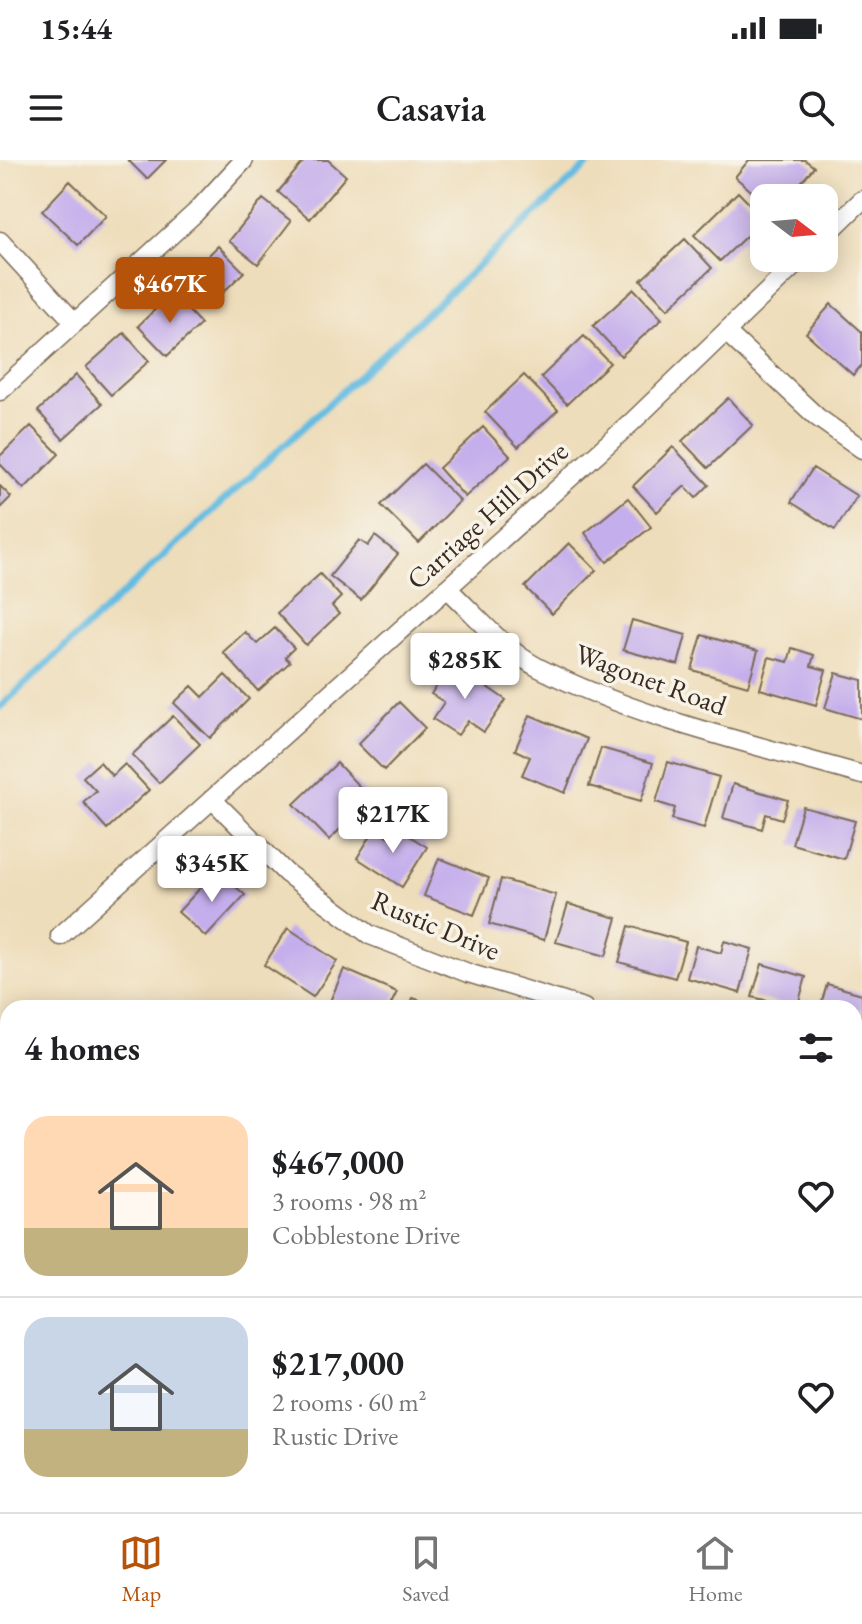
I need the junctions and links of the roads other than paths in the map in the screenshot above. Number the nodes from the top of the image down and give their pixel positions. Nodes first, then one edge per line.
1 (244, 160) edge
2 (862, 200) edge
3 (838, 223) edge
4 (0, 241) edge
5 (788, 272) edge
6 (75, 323) junction
7 (726, 332) junction
8 (0, 391) edge
9 (862, 449) edge
10 (447, 588) junction
11 (862, 775) edge
12 (212, 799) junction
13 (60, 936) dead end
14 (557, 1000) edge

1 - 6 street
2 - 3 street
4 - 6 street
5 - 7 street, Carriage Hill Drive
6 - 8 street
7 - 9 street
7 - 10 street, Carriage Hill Drive
10 - 11 street, Wagonet Road
10 - 12 street, Carriage Hill Drive
12 - 13 street, Carriage Hill Drive
12 - 14 street, Rustic Drive

